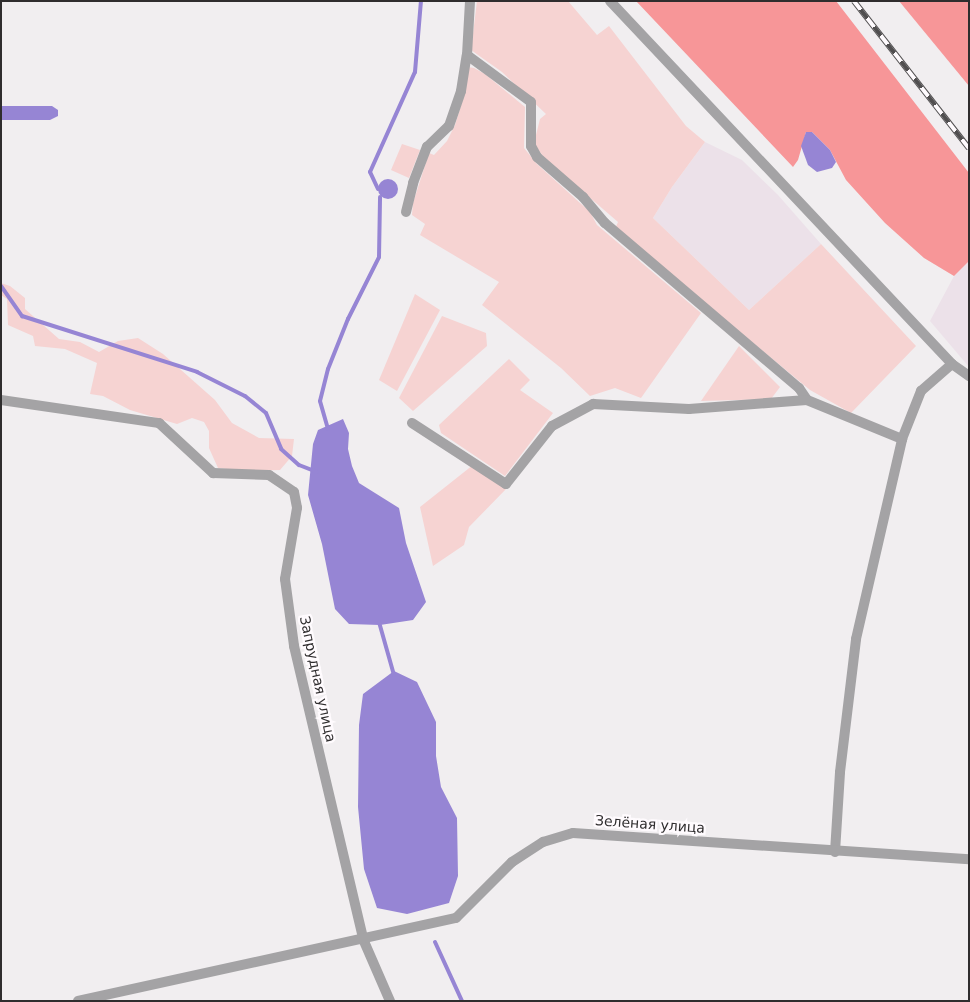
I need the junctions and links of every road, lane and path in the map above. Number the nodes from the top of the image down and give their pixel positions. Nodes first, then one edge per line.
1 (470, 1) edge
2 (610, 1) edge
3 (467, 55) junction
4 (406, 212) dead end
5 (952, 364) junction
6 (969, 376) edge
7 (1, 400) edge
8 (807, 400) junction
9 (412, 423) dead end
10 (902, 439) junction
11 (835, 852) junction
12 (969, 859) edge
13 (363, 939) junction
14 (78, 1001) edge
15 (390, 1001) edge

1 - 3 street
2 - 5 street
3 - 4 street
3 - 8 street
5 - 6 street
5 - 10 street
7 - 13 street, Запрудная улица
8 - 9 street
8 - 10 street
10 - 11 street
11 - 12 street, Зелёная улица
11 - 13 street, Зелёная улица
13 - 14 street, Зелёная улица
13 - 15 street, Запрудная улица

